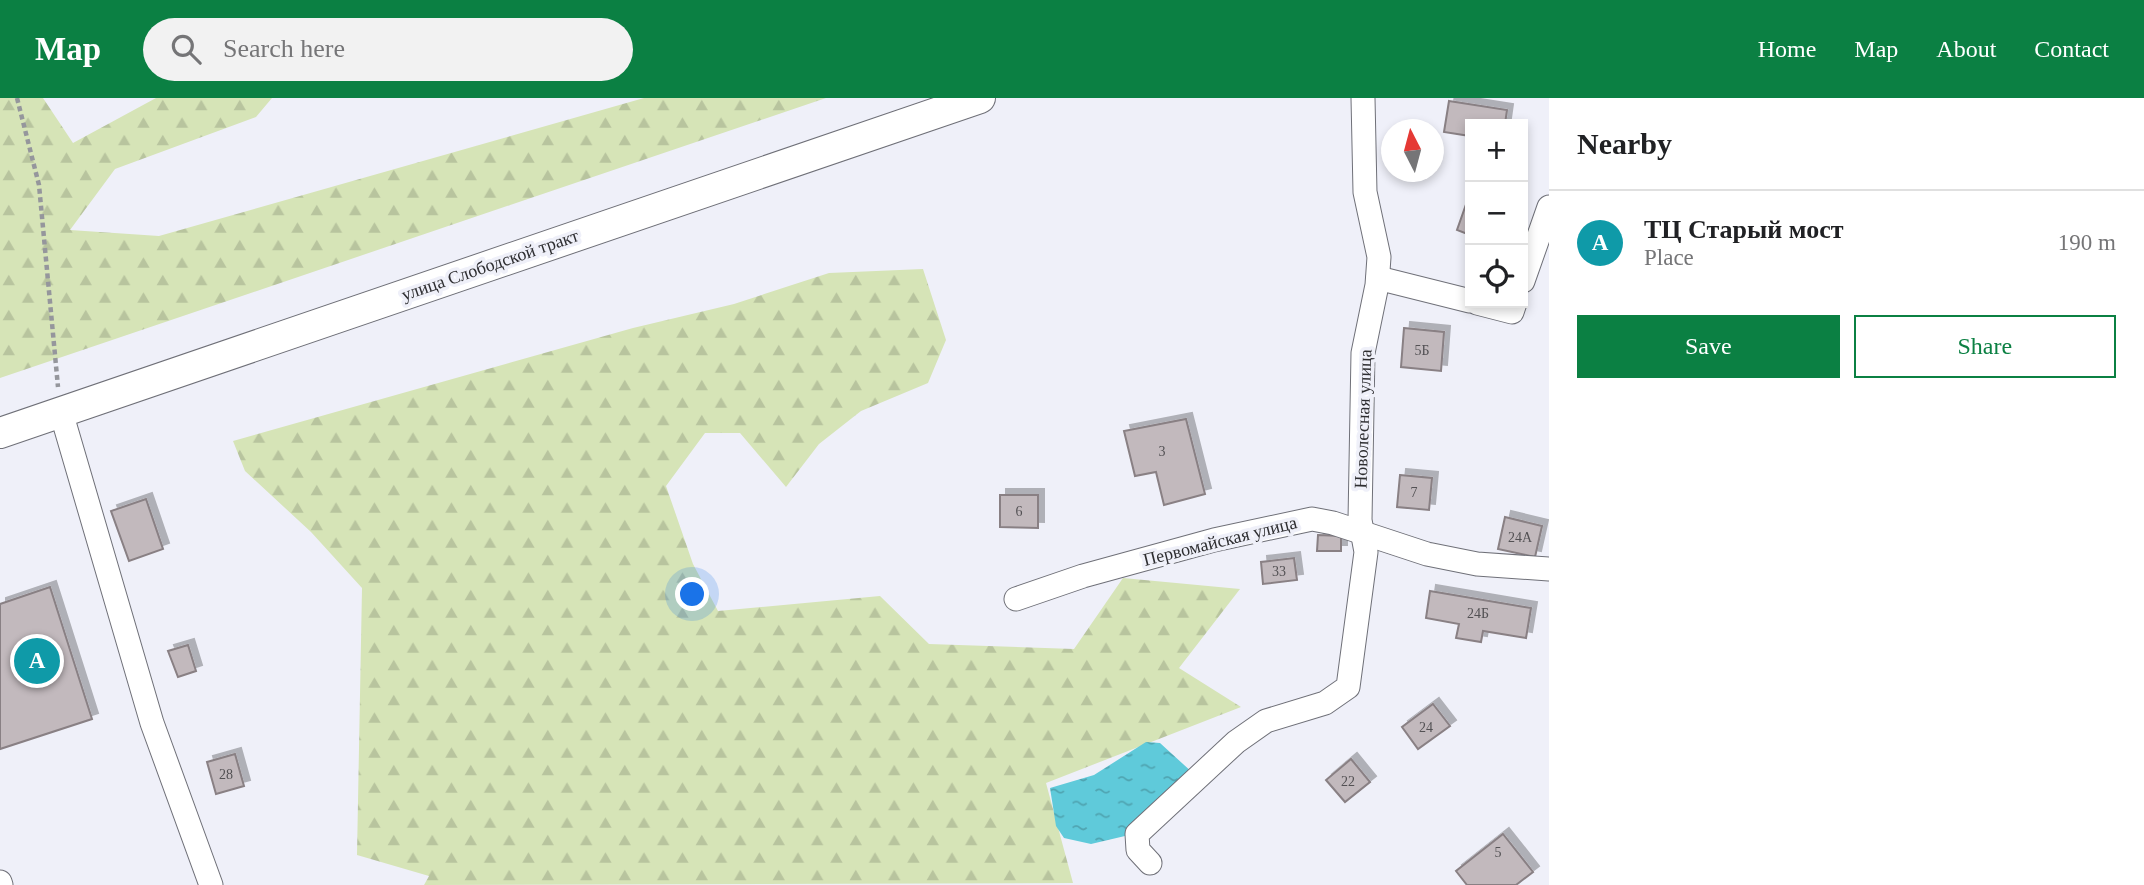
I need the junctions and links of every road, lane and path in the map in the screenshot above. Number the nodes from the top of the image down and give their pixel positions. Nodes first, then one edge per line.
1 (17, 98) edge
2 (979, 98) edge
3 (1363, 98) edge
4 (1549, 207) edge
5 (1528, 267) edge
6 (1378, 278) junction
7 (1465, 300) edge
8 (1496, 308) edge
9 (1513, 308) edge
10 (61, 412) junction
11 (0, 433) edge
12 (1363, 532) junction
13 (1549, 569) edge
14 (1016, 599) dead end
15 (1150, 863) dead end
16 (211, 885) edge

1 - 10 path
2 - 10 main road, улица Слободской тракт
3 - 6 street, Новолесная улица
4 - 5 street
6 - 7 street
6 - 12 street, Новолесная улица
8 - 9 street
10 - 11 main road, улица Слободской тракт
10 - 16 street
12 - 13 street, Первомайская улица
12 - 14 street, Первомайская улица
12 - 15 street, Новолесная улица

